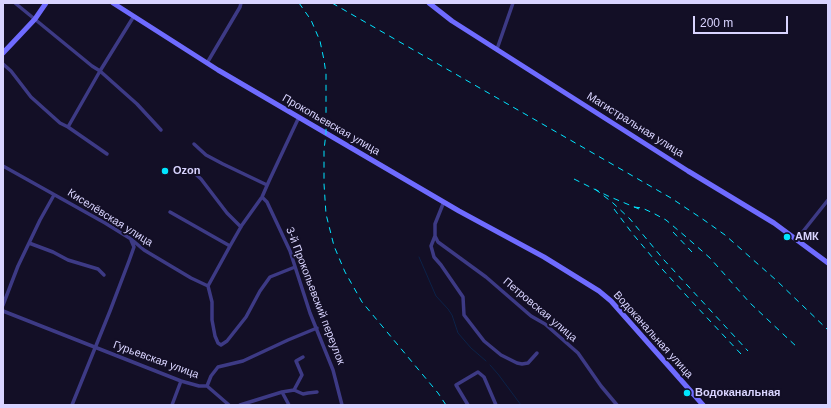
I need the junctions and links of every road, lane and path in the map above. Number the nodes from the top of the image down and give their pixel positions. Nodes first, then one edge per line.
1 (15, 3) edge
2 (46, 3) edge
3 (113, 3) edge
4 (241, 3) edge
5 (513, 3) edge
6 (430, 4) edge
7 (134, 16) junction
8 (35, 19) junction
9 (497, 49) junction
10 (3, 53) edge
11 (207, 63) junction
12 (3, 64) edge
13 (100, 71) junction
14 (299, 117) junction
15 (68, 127) junction
16 (161, 130) dead end
17 (194, 144) dead end
18 (107, 154) dead end
19 (3, 166) edge
20 (192, 171) dead end
21 (267, 185) junction
22 (54, 194) junction
23 (262, 197) junction
24 (828, 200) edge
25 (443, 204) dead end
26 (170, 212) dead end
27 (241, 227) junction
28 (435, 236) junction
29 (130, 239) junction
30 (797, 239) junction
31 (29, 243) junction
32 (230, 246) junction
33 (544, 257) joint
34 (828, 263) edge
35 (296, 267) junction
36 (104, 275) dead end
37 (208, 286) junction
38 (3, 305) edge
39 (3, 310) edge
40 (317, 328) junction
41 (95, 348) junction
42 (537, 353) dead end
43 (303, 356) dead end
44 (181, 381) junction
45 (207, 386) junction
46 (294, 390) junction
47 (282, 392) junction
48 (318, 392) dead end
49 (72, 405) edge
50 (172, 405) edge
51 (228, 405) edge
52 (240, 405) edge
53 (289, 405) edge
54 (342, 405) edge
55 (468, 405) edge
56 (496, 405) edge
57 (618, 405) edge
58 (703, 405) edge

1 - 8 street
2 - 8 main road
3 - 7 main road, Прокопьевская улица
4 - 11 street
5 - 9 street
6 - 9 main road, Магистральная улица
7 - 11 main road, Прокопьевская улица
7 - 13 street
8 - 10 main road
8 - 13 street
9 - 30 main road, Магистральная улица
11 - 14 main road, Прокопьевская улица
12 - 15 street
13 - 15 street
13 - 16 street
14 - 21 street
14 - 33 main road, Прокопьевская улица
15 - 18 street
17 - 21 street
19 - 22 street, Киселёвская улица
20 - 27 street
21 - 23 street
22 - 29 street, Киселёвская улица
22 - 31 street
23 - 27 street
23 - 35 street, 3-й Прокопьевский переулок
24 - 30 street
25 - 28 street
26 - 32 street
27 - 32 street
28 - 42 street
28 - 57 street, Петровская улица
29 - 37 street, Киселёвская улица
29 - 41 street
30 - 34 main road, Магистральная улица
31 - 36 street
31 - 38 street
32 - 37 street
33 - 58 main road, Водоканальная улица
35 - 37 street
35 - 40 street, 3-й Прокопьевский переулок
39 - 41 street, Гурьевская улица
40 - 45 street, Гурьевская улица
40 - 54 street, 3-й Прокопьевский переулок
41 - 44 street, Гурьевская улица
41 - 49 street
43 - 46 street
44 - 45 street, Гурьевская улица
44 - 50 street
45 - 51 street
46 - 47 street
46 - 48 street
47 - 52 street
47 - 53 street
55 - 56 street

